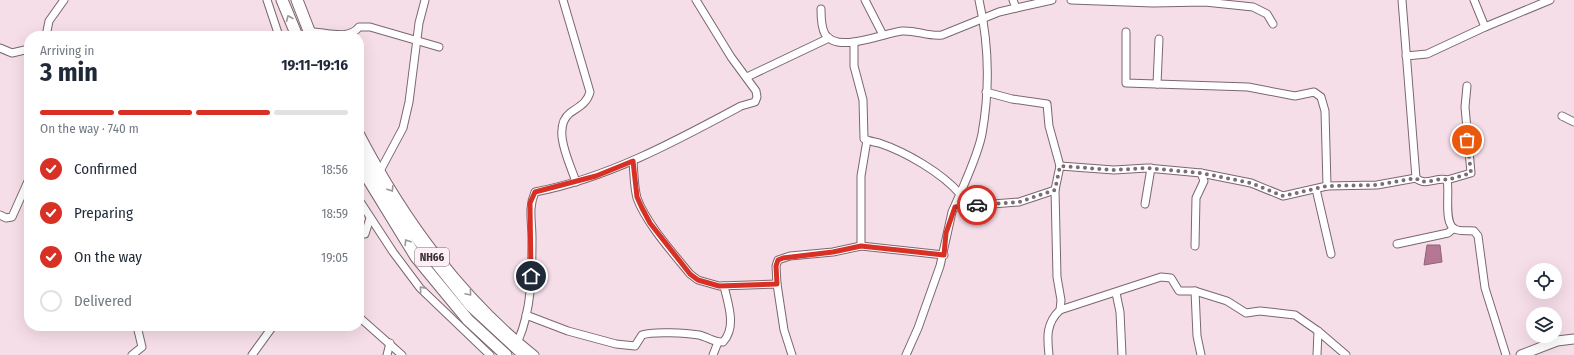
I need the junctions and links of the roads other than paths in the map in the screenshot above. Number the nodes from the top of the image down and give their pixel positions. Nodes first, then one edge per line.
1 (64, 0) edge
2 (267, 0) edge
3 (282, 0) edge
4 (297, 0) edge
5 (301, 0) edge
6 (425, 0) edge
7 (563, 0) edge
8 (696, 0) edge
9 (865, 0) edge
10 (979, 0) edge
11 (1013, 0) edge
12 (1052, 0) edge
13 (1071, 0) edge
14 (1402, 0) edge
15 (1474, 0) edge
16 (1550, 0) edge
17 (1205, 1) edge
18 (1016, 8) junction
19 (821, 9) dead end
20 (984, 19) junction
21 (1273, 24) dead end
22 (1485, 27) junction
23 (47, 31) edge
24 (277, 31) edge
25 (295, 31) edge
26 (312, 31) edge
27 (313, 31) edge
28 (356, 31) edge
29 (1126, 32) dead end
30 (884, 35) junction
31 (829, 38) junction
32 (1158, 38) dead end
33 (417, 39) junction
34 (854, 42) junction
35 (439, 47) dead end
36 (0, 48) edge
37 (24, 50) edge
38 (1406, 56) junction
39 (747, 77) junction
40 (1157, 84) junction
41 (1467, 86) dead end
42 (986, 92) junction
43 (1562, 116) dead end
44 (1574, 122) edge
45 (364, 140) edge
46 (867, 140) junction
47 (364, 153) edge
48 (633, 161) junction
49 (1060, 166) junction
50 (1151, 168) junction
51 (380, 171) junction
52 (364, 172) edge
53 (1201, 173) junction
54 (1416, 178) junction
55 (1447, 180) junction
56 (576, 182) junction
57 (1327, 186) junction
58 (1316, 189) junction
59 (24, 190) edge
60 (1055, 190) junction
61 (960, 194) junction
62 (1144, 204) dead end
63 (955, 207) junction
64 (364, 208) edge
65 (0, 215) edge
66 (370, 218) junction
67 (1453, 229) junction
68 (364, 234) edge
69 (1397, 244) dead end
70 (861, 246) junction
71 (1195, 246) dead end
72 (1331, 254) dead end
73 (944, 255) junction
74 (777, 284) junction
75 (724, 286) junction
76 (1195, 291) junction
77 (1116, 293) junction
78 (1060, 310) junction
79 (526, 315) junction
80 (364, 321) edge
81 (138, 331) edge
82 (269, 331) edge
83 (1318, 331) junction
84 (1574, 339) edge
85 (518, 341) junction
86 (718, 342) junction
87 (390, 343) junction
88 (132, 355) edge
89 (252, 355) edge
90 (387, 355) edge
91 (402, 355) edge
92 (490, 355) edge
93 (506, 355) edge
94 (524, 355) edge
95 (535, 355) edge
96 (712, 355) edge
97 (792, 355) edge
98 (906, 355) edge
99 (1049, 355) edge
100 (1122, 355) edge
101 (1201, 355) edge
102 (1317, 355) edge
103 (1346, 355) edge
104 (1506, 355) edge
105 (1521, 355) edge

1 - 23 street
2 - 24 street
25 -> 3 highway
4 - 26 highway
5 - 27 street
6 - 33 street
7 - 56 street
8 - 39 street
9 - 30 street
10 - 20 street
11 - 18 street
12 - 18 street
13 - 17 street
14 - 38 street
15 - 22 street
16 - 22 street
17 - 21 street
18 - 20 street
19 - 31 street
20 - 30 street
20 - 42 street
22 - 38 street
28 - 33 street
29 - 40 street
30 - 34 street
31 - 34 street
31 - 39 street
32 - 40 street
33 - 35 street
33 - 51 street
34 - 46 street
36 - 37 street
38 - 54 street
39 - 48 street
40 - 57 street
41 - 55 street
42 - 49 street
42 - 61 street
43 - 44 street
45 - 51 street
46 - 61 street
46 - 70 street
47 - 94 highway, NH66
48 - 56 street
48 - 75 street
49 - 50 street
49 - 60 street
50 - 53 street
50 - 62 street
51 -> 85 street
93 -> 52 highway, NH66
53 - 58 street
53 - 71 street
54 - 55 street
54 - 57 street
55 - 67 street
56 - 79 street
57 - 58 street
58 - 72 street
59 - 65 street
60 - 63 street
60 - 78 street
61 - 63 street
63 - 73 street
64 - 66 street
66 - 68 street
92 -> 66 street
67 - 69 street
67 - 104 street
70 - 73 street
70 - 74 street
73 - 98 street
74 - 75 street
74 - 97 street
75 - 86 street
76 - 77 street
76 - 83 street
76 - 101 street
77 - 78 street
77 - 100 street
78 - 99 street
79 - 85 street
79 - 86 street
80 - 87 street
81 - 88 street
82 - 89 street
83 - 102 street
83 - 103 street
84 - 105 main road
85 - 95 street
86 - 96 street
87 - 90 street
87 - 91 street

